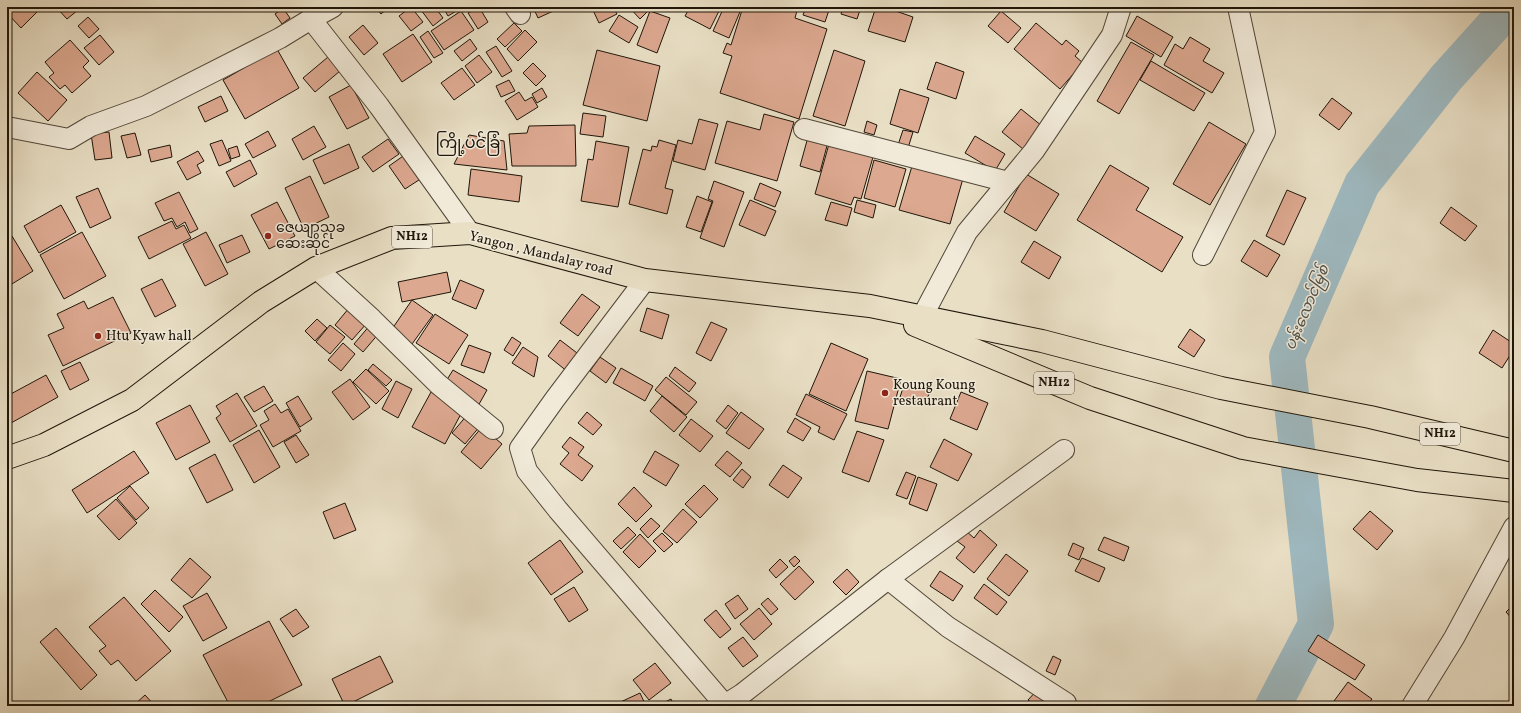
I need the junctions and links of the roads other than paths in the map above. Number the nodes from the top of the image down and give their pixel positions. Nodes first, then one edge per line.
1 (333, 7) edge
2 (1121, 7) edge
3 (1238, 7) edge
4 (311, 19) junction
5 (7, 127) edge
6 (804, 129) dead end
7 (1008, 182) junction
8 (470, 234) junction
9 (1203, 255) dead end
10 (316, 268) junction
11 (645, 280) junction
12 (870, 306) junction
13 (922, 317) junction
14 (493, 429) dead end
15 (1064, 450) dead end
16 (1514, 451) edge
17 (7, 458) edge
18 (1514, 491) edge
19 (1514, 528) edge
20 (888, 579) junction
21 (1066, 703) dead end
22 (724, 705) edge
23 (1412, 706) edge

1 - 4 street
2 - 7 street
3 - 9 street
4 - 5 street
4 - 8 street
6 - 7 street
7 - 13 street
8 - 10 highway, Yangon , Mandalay road / NH12
8 - 11 highway, Yangon , Mandalay road / NH12
10 - 14 street
10 - 17 highway, Yangon , Mandalay road / NH12
11 - 12 highway, Yangon , Mandalay road / NH12
11 - 22 street
12 - 13 highway, NH12
12 - 18 highway, NH12
13 - 16 highway, NH12
15 - 20 street
19 - 23 street
20 - 21 street
20 - 22 street

